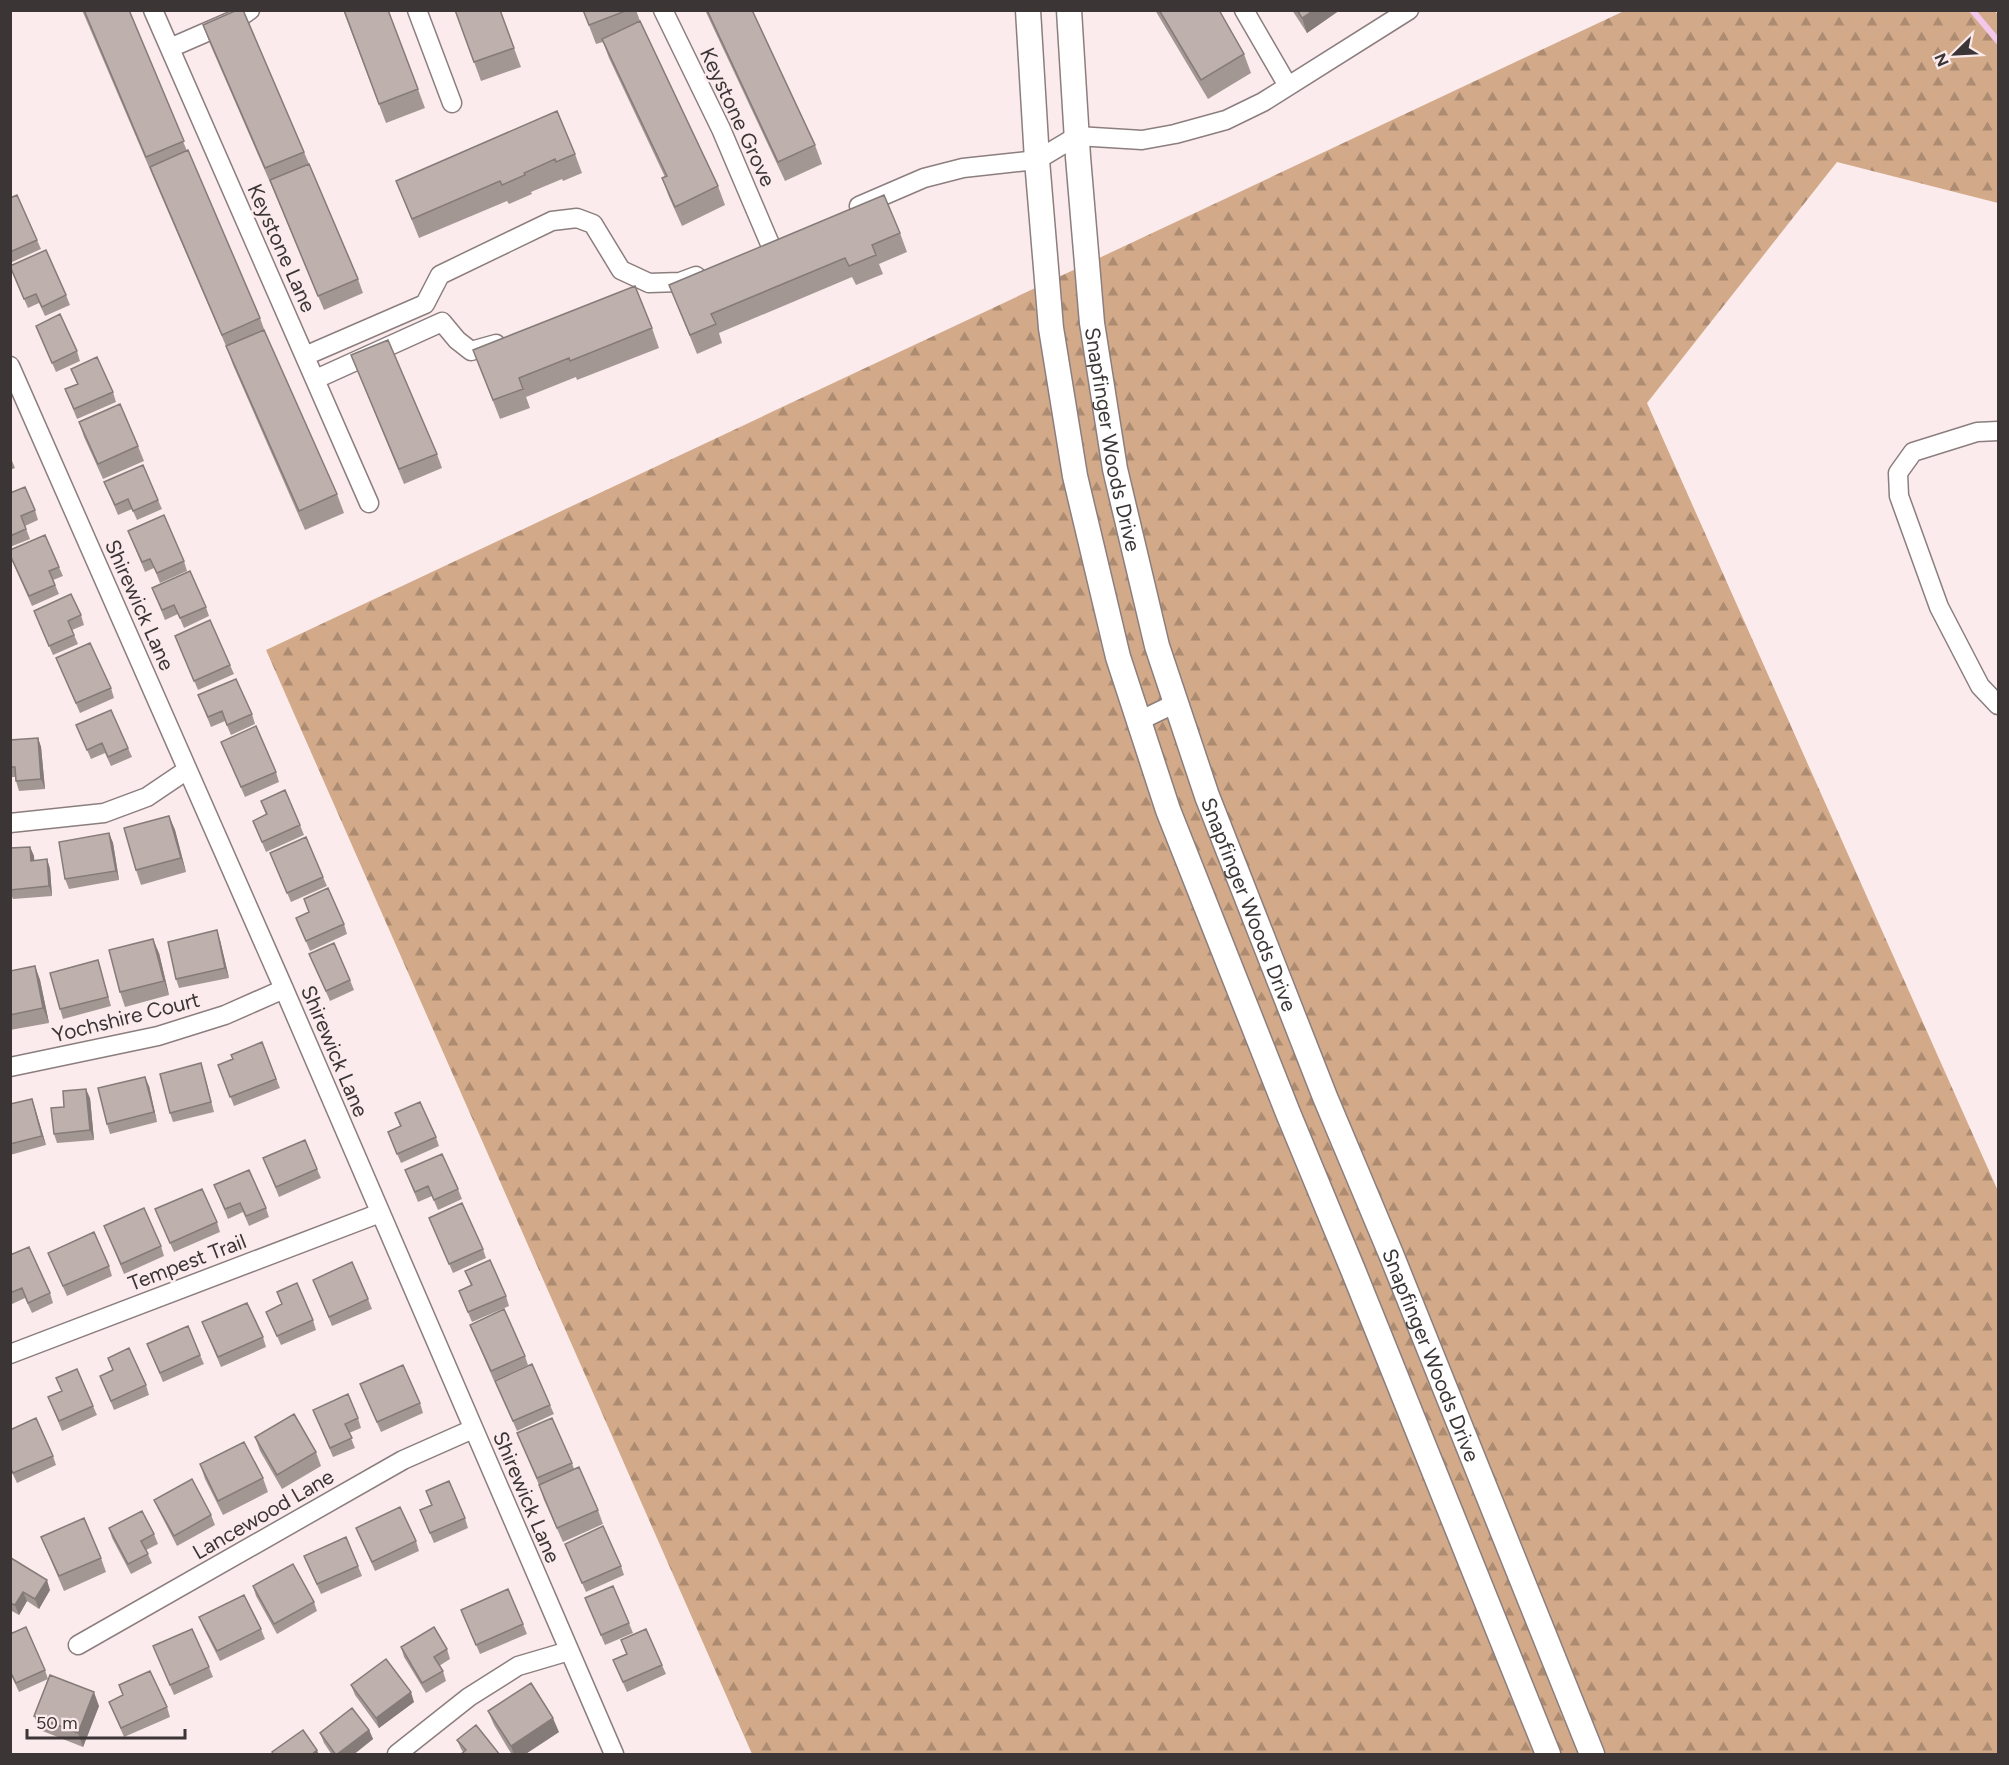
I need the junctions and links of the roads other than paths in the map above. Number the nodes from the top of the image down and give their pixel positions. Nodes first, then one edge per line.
1 (153, 10) edge
2 (250, 10) edge
3 (417, 10) edge
4 (663, 10) edge
5 (1028, 10) edge
6 (1069, 10) edge
7 (1244, 10) edge
8 (1409, 10) edge
9 (170, 48) junction
10 (1288, 86) junction
11 (452, 103) dead end
12 (1077, 136) junction
13 (1037, 160) junction
14 (846, 211) edge
15 (750, 252) edge
16 (710, 270) edge
17 (639, 278) junction
18 (622, 296) edge
19 (516, 336) edge
20 (304, 356) junction
21 (10, 366) edge
22 (316, 379) junction
23 (1998, 431) edge
24 (369, 503) dead end
25 (1176, 703) junction
26 (1998, 705) edge
27 (1139, 721) junction
28 (187, 770) junction
29 (10, 823) edge
30 (284, 989) junction
31 (10, 1067) edge
32 (380, 1213) junction
33 (10, 1354) edge
34 (473, 1429) junction
35 (78, 1645) dead end
36 (569, 1651) junction
37 (397, 1755) edge
38 (614, 1755) edge
39 (1548, 1755) edge
40 (1592, 1755) edge

1 - 9 street, Keystone Lane
2 - 9 street
3 - 11 street
4 - 15 street, Keystone Grove
5 - 13 main road, Snapfinger Woods Drive
6 - 12 main road, Snapfinger Woods Drive
7 - 10 street
8 - 10 street
9 - 20 street, Keystone Lane
10 - 12 street
12 - 13 street
12 - 25 main road, Snapfinger Woods Drive
13 - 14 street
13 - 27 main road, Snapfinger Woods Drive
16 - 17 street
17 - 18 street
17 - 20 street
19 - 22 street
20 - 22 street, Keystone Lane
21 - 28 street, Shirewick Lane
22 - 24 street, Keystone Lane
23 - 26 street
25 - 27 street
25 - 40 main road, Snapfinger Woods Drive
27 - 39 main road, Snapfinger Woods Drive
28 - 29 street
28 - 30 street, Shirewick Lane
30 - 31 street, Yochshire Court
30 - 32 street, Shirewick Lane
32 - 33 street, Tempest Trail
32 - 34 street, Shirewick Lane
34 - 35 street, Lancewood Lane
34 - 36 street, Shirewick Lane
36 - 37 street
36 - 38 street, Shirewick Lane

